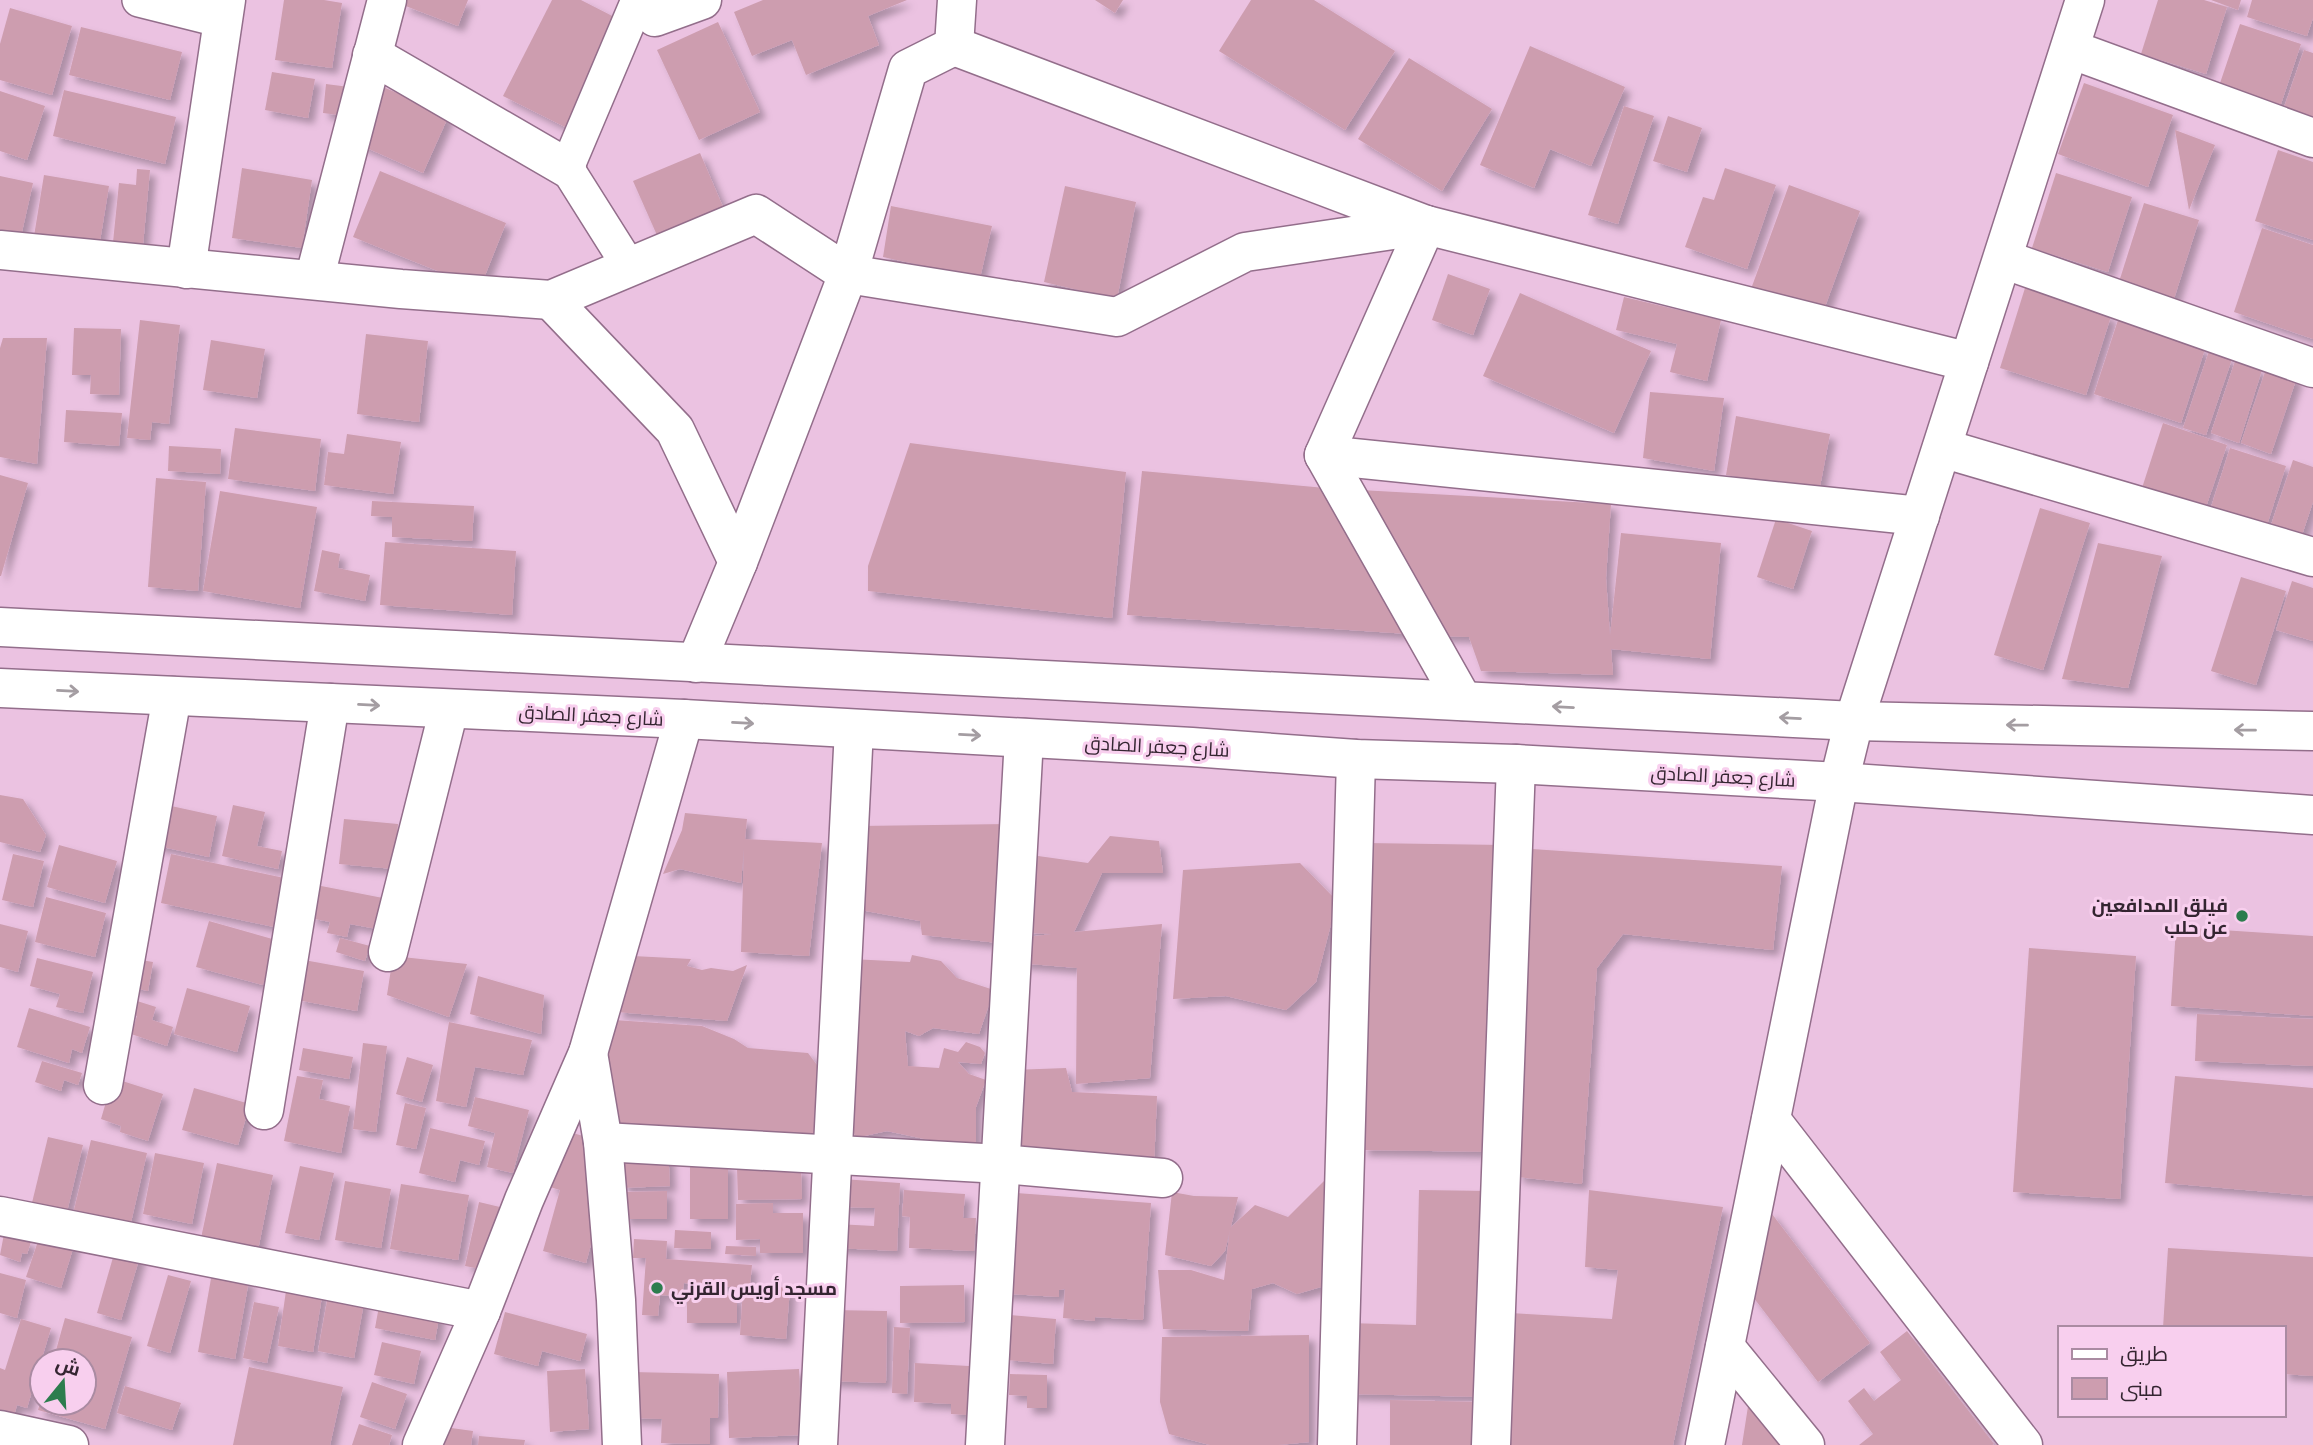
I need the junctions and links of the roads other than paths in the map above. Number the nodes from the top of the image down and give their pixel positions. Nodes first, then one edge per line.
1 (139, 0) edge
2 (387, 0) edge
3 (638, 0) edge
4 (648, 0) edge
5 (702, 0) edge
6 (957, 0) edge
7 (2085, 0) edge
8 (224, 10) edge
9 (954, 46) junction
10 (2070, 49) junction
11 (372, 55) junction
12 (2313, 138) edge
13 (568, 167) junction
14 (1426, 225) junction
15 (0, 250) edge
16 (2003, 260) junction
17 (186, 268) junction
18 (630, 268) junction
19 (848, 274) junction
20 (314, 280) junction
21 (551, 300) junction
22 (1969, 362) junction
23 (2313, 368) edge
24 (1942, 448) junction
25 (1324, 455) junction
26 (1920, 516) junction
27 (2313, 557) edge
28 (738, 562) junction
29 (0, 627) edge
30 (696, 663) junction
31 (1, 691) edge
32 (172, 696) junction
33 (1462, 701) junction
34 (330, 703) junction
35 (449, 709) junction
36 (684, 719) junction
37 (1854, 721) junction
38 (854, 729) junction
39 (2313, 731) edge
40 (1024, 738) junction
41 (1356, 759) junction
42 (1516, 764) junction
43 (1839, 782) junction
44 (2313, 815) edge
45 (388, 951) dead end
46 (588, 1053) junction
47 (103, 1086) dead end
48 (264, 1110) dead end
49 (1771, 1120) junction
50 (603, 1142) junction
51 (834, 1155) junction
52 (1001, 1164) junction
53 (1163, 1178) dead end
54 (0, 1216) edge
55 (481, 1311) junction
56 (1725, 1347) junction
57 (0, 1430) edge
58 (69, 1445) edge
59 (422, 1445) edge
60 (622, 1445) edge
61 (818, 1445) edge
62 (985, 1445) edge
63 (1337, 1445) edge
64 (1491, 1445) edge
65 (1705, 1445) edge
66 (1805, 1445) edge
67 (2023, 1445) edge

1 - 8 street
2 - 11 street
3 - 13 street
4 - 5 street
6 - 9 street
7 - 10 street
8 - 17 street
9 - 14 street
9 - 19 street
10 - 12 street
10 - 16 street
11 - 13 street
11 - 20 street
13 - 18 street
14 - 19 street
14 - 22 street
14 - 25 street
15 - 17 street
16 - 22 street
16 - 23 street
17 - 20 street
18 - 19 street
18 - 21 street
19 - 28 street
20 - 21 street
21 - 28 street
22 - 24 street
24 - 26 street
24 - 27 street
25 - 26 street
25 - 33 street
26 - 37 street
28 - 30 street
29 - 30 street
30 - 33 street
31 -> 32 street, شارع جعفر الصادق
32 - 34 street, شارع جعفر الصادق
32 - 47 street
37 -> 33 street
34 -> 35 street, شارع جعفر الصادق
34 - 48 street
35 - 36 street, شارع جعفر الصادق
35 - 45 street
36 -> 38 street, شارع جعفر الصادق
36 - 46 street
39 -> 37 street
37 - 43 street
38 -> 40 street, شارع جعفر الصادق
38 - 51 street
40 - 41 street, شارع جعفر الصادق
40 - 52 street
41 - 42 street, شارع جعفر الصادق
41 - 63 street
42 - 43 street, شارع جعفر الصادق
42 - 64 street
43 - 44 street, شارع جعفر الصادق
43 - 49 street
46 - 50 street
46 - 55 street
49 - 56 street
49 - 67 street
50 - 51 street
50 - 60 street
51 - 52 street
51 - 61 street
52 - 53 street
52 - 62 street
54 - 55 street
55 - 59 street
56 - 65 street
56 - 66 street
57 - 58 street

